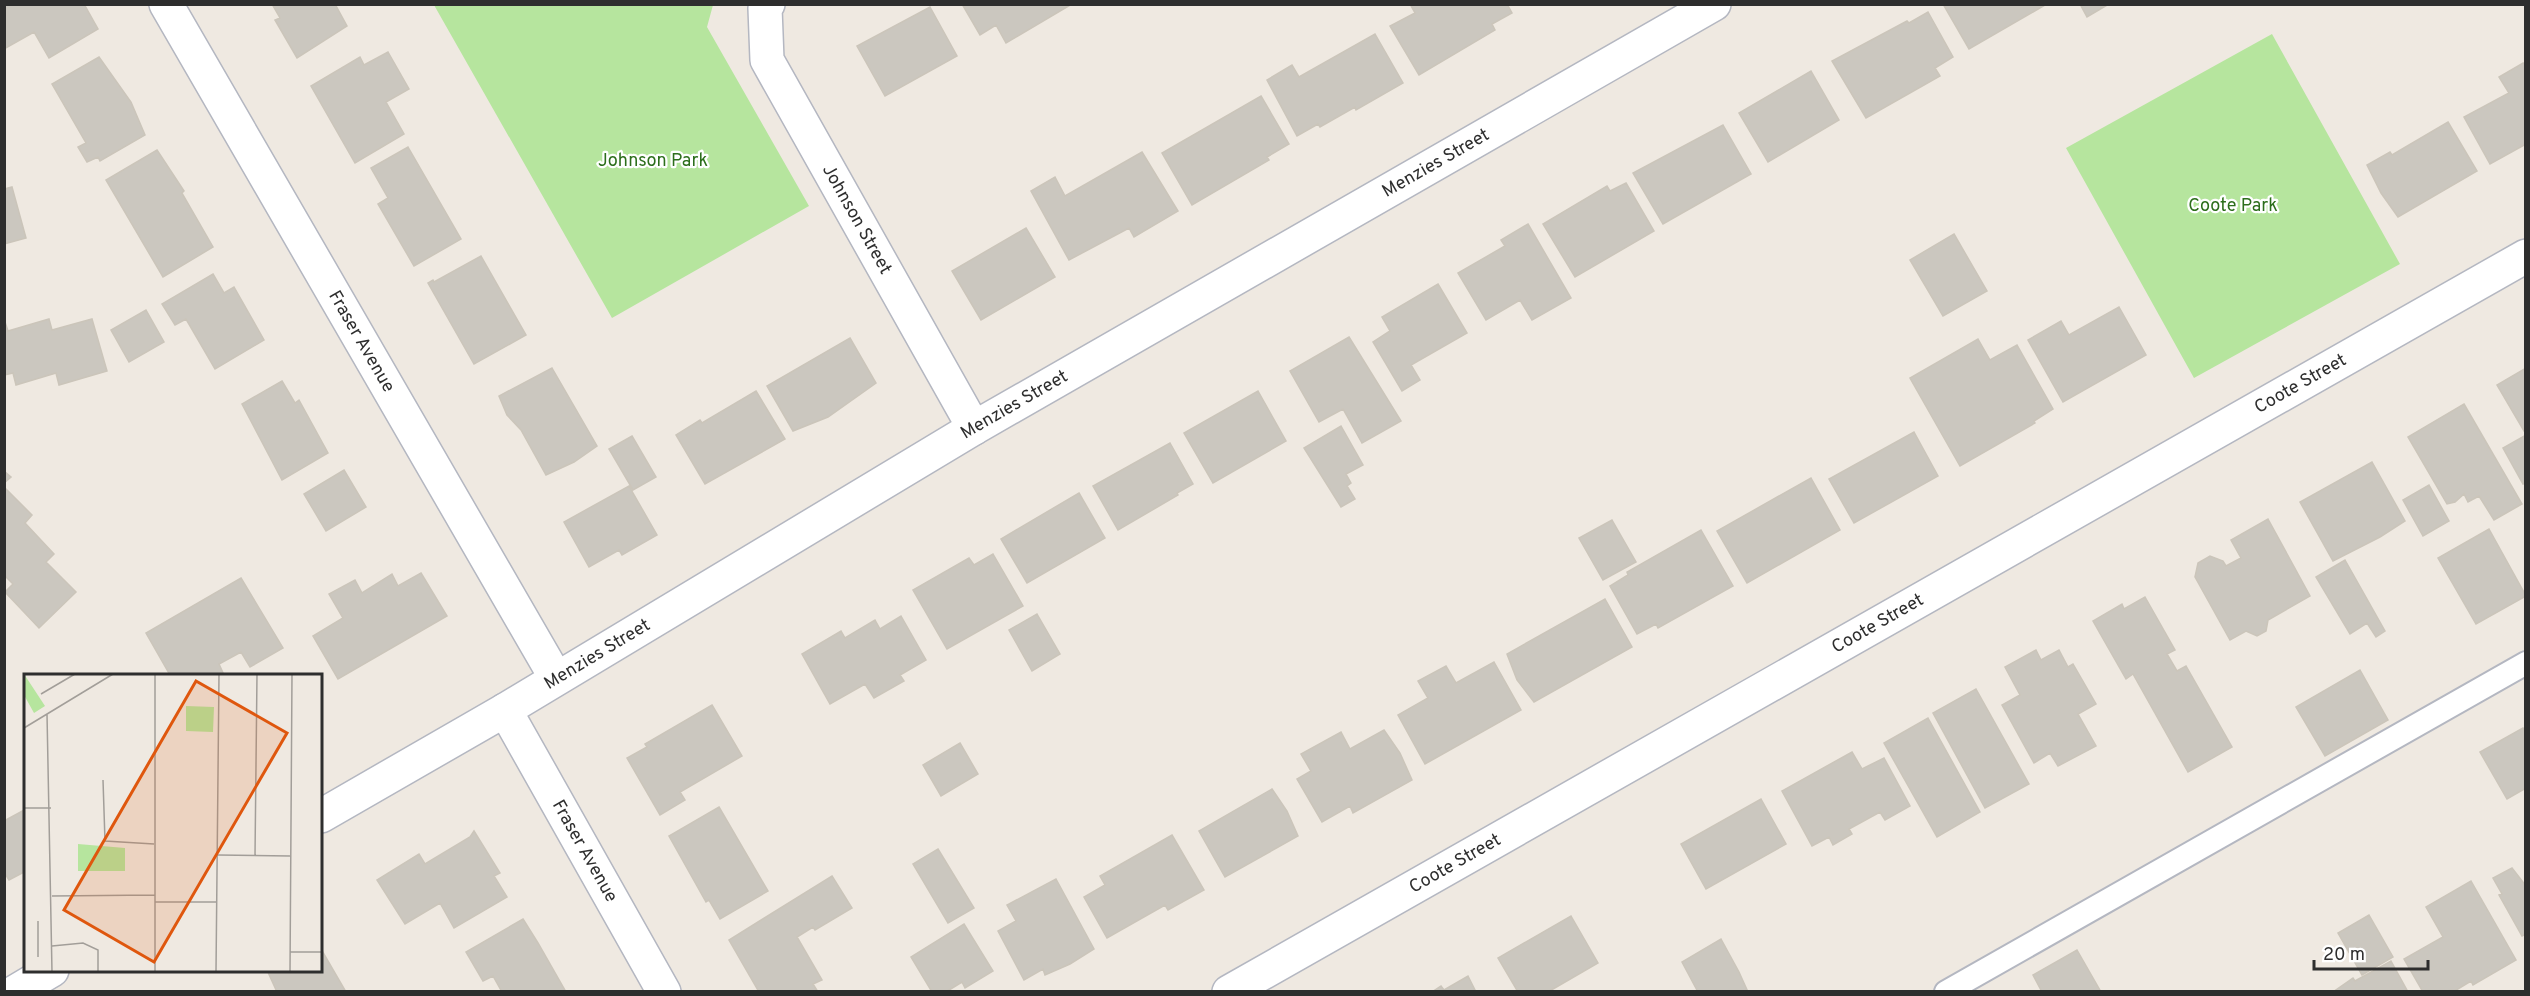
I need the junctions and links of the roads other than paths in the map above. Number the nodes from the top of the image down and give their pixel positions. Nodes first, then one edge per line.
1 (166, 4) edge
2 (768, 4) edge
3 (1714, 4) edge
4 (2526, 256) edge
5 (974, 428) junction
6 (2526, 663) edge
7 (556, 678) junction
8 (505, 710) junction
9 (322, 815) edge
10 (49, 972) edge
11 (15, 992) edge
12 (664, 992) edge
13 (1229, 992) edge
14 (1946, 992) edge

1 - 7 street, Fraser Avenue
2 - 5 street, Johnson Street
3 - 5 street, Menzies Street
4 - 13 street, Coote Street
5 - 7 street, Menzies Street
6 - 14 lane
7 - 8 street, Menzies Street
8 - 9 street, Menzies Street
8 - 12 street, Fraser Avenue
10 - 11 street

